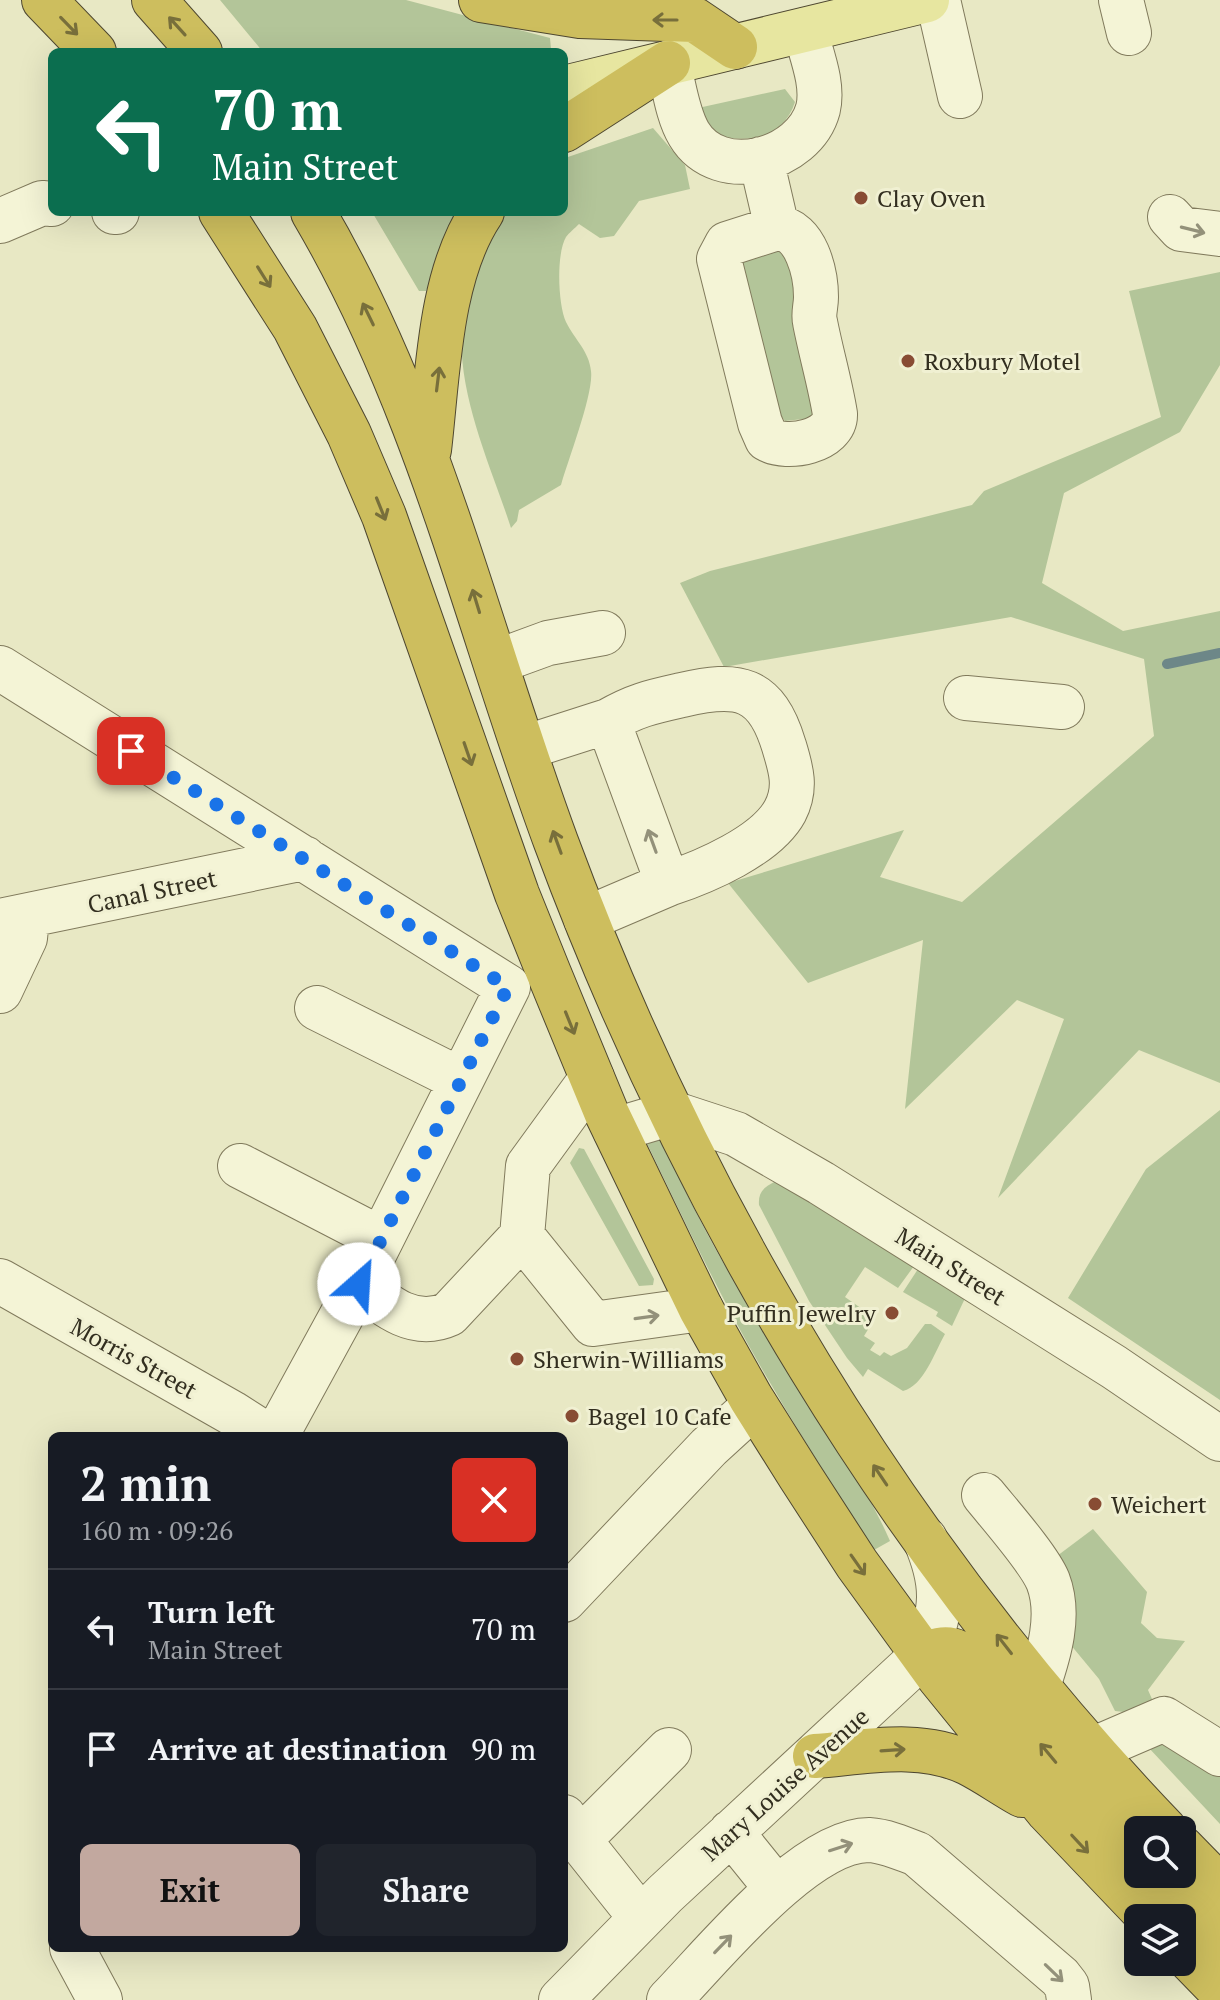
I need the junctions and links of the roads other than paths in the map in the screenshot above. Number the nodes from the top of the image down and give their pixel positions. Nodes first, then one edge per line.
1 (44, 0) edge
2 (154, 0) edge
3 (489, 1) edge
4 (918, 1) edge
5 (805, 30) junction
6 (735, 47) junction
7 (90, 48) edge
8 (196, 48) edge
9 (668, 63) junction
10 (568, 87) edge
11 (960, 96) dead end
12 (568, 127) edge
13 (761, 159) junction
14 (47, 204) edge
15 (224, 216) edge
16 (315, 216) edge
17 (480, 216) edge
18 (1170, 217) dead end
19 (0, 221) edge
20 (777, 228) dead end
21 (1220, 234) edge
22 (428, 457) junction
23 (603, 633) dead end
24 (496, 662) junction
25 (0, 668) edge
26 (966, 698) dead end
27 (1062, 707) dead end
28 (608, 721) junction
29 (524, 748) junction
30 (304, 858) junction
31 (668, 884) junction
32 (13, 919) edge
33 (586, 919) junction
34 (548, 971) junction
35 (508, 987) junction
36 (0, 991) edge
37 (317, 1008) dead end
38 (592, 1078) junction
39 (461, 1080) junction
40 (672, 1113) junction
41 (615, 1130) junction
42 (240, 1166) dead end
43 (522, 1236) junction
44 (381, 1239) junction
45 (0, 1281) edge
46 (359, 1284) junction
47 (701, 1309) junction
48 (755, 1405) junction
49 (262, 1432) edge
50 (278, 1432) edge
51 (1220, 1439) edge
52 (984, 1495) dead end
53 (925, 1539) junction
54 (568, 1596) edge
55 (923, 1655) junction
56 (1038, 1686) junction
57 (669, 1750) dead end
58 (1092, 1750) junction
59 (1220, 1754) edge
60 (815, 1756) junction
61 (1048, 1811) junction
62 (1152, 1816) edge
63 (572, 1828) edge
64 (731, 1832) junction
65 (1124, 1837) edge
66 (1196, 1862) edge
67 (1220, 1887) edge
68 (1172, 1888) edge
69 (777, 1889) junction
70 (1137, 1904) edge
71 (641, 1918) junction
72 (1220, 1938) edge
73 (74, 1952) edge
74 (1196, 1965) edge
75 (1220, 1990) edge
76 (100, 2000) edge
77 (561, 2000) edge
78 (669, 2000) edge
79 (1069, 2000) edge

1 -> 7 highway
8 -> 2 highway
6 -> 3 highway
4 - 5 main road
4 - 11 street
5 - 6 main road
5 - 13 street
6 - 9 main road
9 - 10 main road
9 - 12 highway
9 - 13 street
13 - 20 street
14 - 19 street
15 -> 34 highway
22 -> 16 highway
22 -> 17 highway
18 -> 21 street
24 -> 22 highway
23 - 24 street
24 - 29 highway
25 - 30 street
26 - 27 street
28 - 29 street
31 -> 28 street
28 - 31 street
33 -> 29 highway
30 - 32 street, Canal Street
30 - 35 street
31 - 33 street
32 - 36 street
33 - 40 highway
34 - 35 street
34 -> 38 highway
35 - 39 street
37 - 39 street
38 - 41 highway
38 - 43 street
39 - 44 street
40 - 41 street
40 - 51 street, Main Street
53 -> 40 highway
41 - 47 highway
42 - 44 street
43 - 46 street
43 -> 47 street
44 - 46 street
45 - 49 street, Morris Street
46 - 50 street
47 - 48 highway
48 - 54 street
48 -> 55 highway
52 - 56 street
53 - 55 street, Mary Louise Avenue
56 -> 53 highway
55 - 60 street, Mary Louise Avenue
55 - 61 highway
65 -> 55 highway
56 - 58 highway
57 - 63 street
58 - 59 street
58 - 62 highway
60 -> 61 highway
60 - 64 street, Mary Louise Avenue
61 -> 70 highway
63 - 71 street
64 - 69 street
64 - 71 street, Mary Louise Avenue
66 - 67 highway
68 - 72 highway
78 -> 69 street
69 -> 79 street
71 - 77 street, Mary Louise Avenue
73 - 76 street
74 - 75 highway

